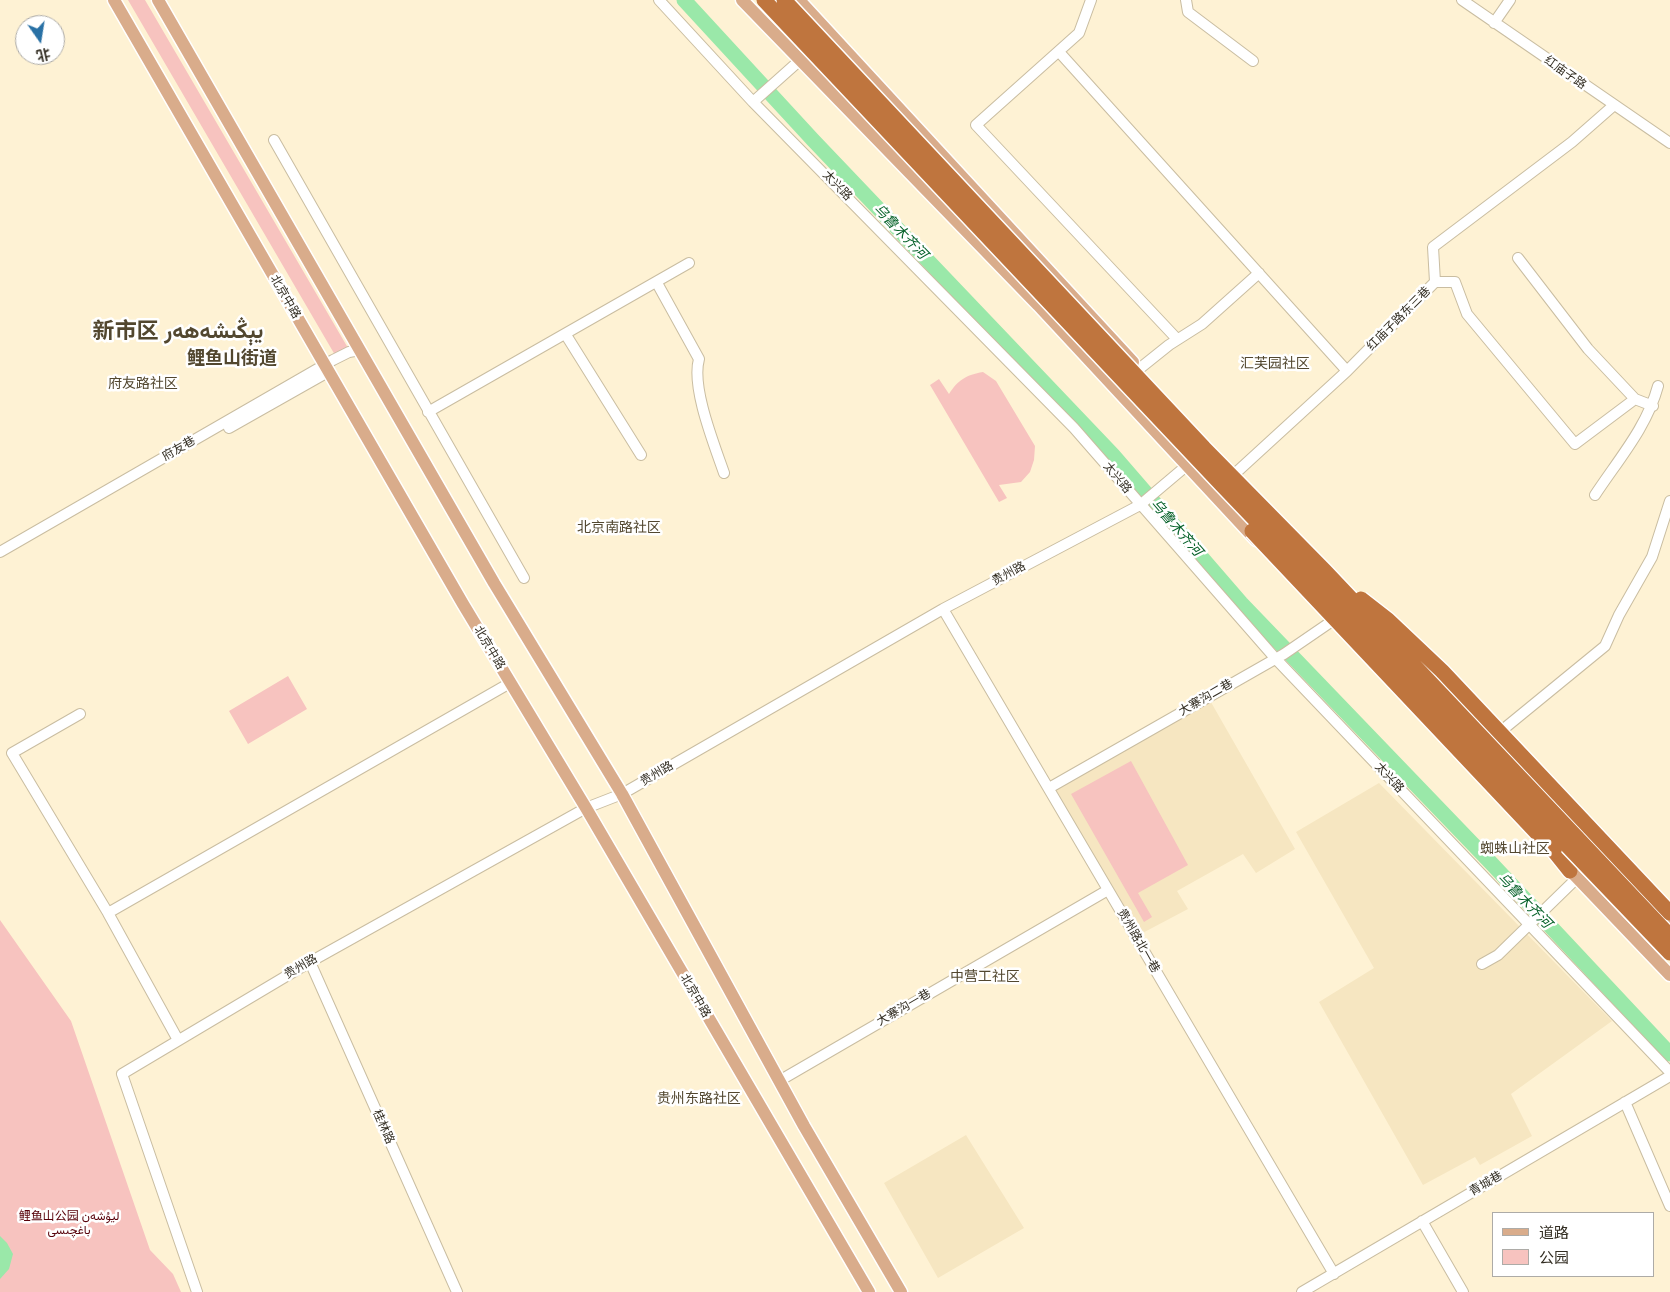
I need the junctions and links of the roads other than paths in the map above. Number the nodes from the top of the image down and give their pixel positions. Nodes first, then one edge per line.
1 (114, 0) edge
2 (158, 0) edge
3 (659, 0) edge
4 (742, 0) edge
5 (764, 0) edge
6 (784, 0) edge
7 (799, 0) edge
8 (1091, 0) edge
9 (1186, 0) edge
10 (1462, 0) edge
11 (1510, 0) edge
12 (1494, 23) junction
13 (1060, 53) junction
14 (799, 61) junction
15 (1253, 61) dead end
16 (755, 100) junction
17 (1613, 106) junction
18 (274, 140) dead end
19 (1670, 143) edge
20 (1518, 258) dead end
21 (689, 263) dead end
22 (1258, 273) junction
23 (1435, 282) junction
24 (657, 283) junction
25 (566, 335) junction
26 (1178, 339) junction
27 (360, 350) junction
28 (326, 368) junction
29 (1140, 369) junction
30 (1347, 371) junction
31 (1658, 386) dead end
32 (1635, 399) junction
33 (1653, 406) junction
34 (428, 412) junction
35 (1210, 445) junction
36 (641, 455) dead end
37 (1187, 466) junction
38 (724, 473) dead end
39 (1236, 473) junction
40 (1217, 489) junction
41 (1595, 494) dead end
42 (1670, 501) edge
43 (1141, 504) junction
44 (0, 552) edge
45 (0, 559) edge
46 (1325, 571) junction
47 (524, 578) dead end
48 (1358, 600) junction
49 (943, 609) junction
50 (1333, 621) junction
51 (1279, 656) junction
52 (510, 683) junction
53 (80, 714) dead end
54 (1494, 736) junction
55 (1049, 788) junction
56 (622, 794) junction
57 (586, 808) junction
58 (1573, 875) junction
59 (1108, 890) junction
60 (108, 913) junction
61 (1670, 913) edge
62 (1531, 922) junction
63 (1670, 923) edge
64 (1670, 936) edge
65 (1670, 954) edge
66 (310, 962) junction
67 (1482, 964) dead end
68 (1670, 975) edge
69 (178, 1040) junction
70 (1670, 1074) edge
71 (778, 1081) junction
72 (1624, 1102) junction
73 (1670, 1206) edge
74 (1422, 1221) junction
75 (1334, 1274) junction
76 (197, 1292) edge
77 (457, 1292) edge
78 (868, 1292) edge
79 (901, 1292) edge
80 (1302, 1292) edge
81 (1463, 1292) edge

1 - 28 main road, 北京中路
2 - 27 main road
3 - 16 street, 太兴路
4 - 14 main road
5 - 40 highway, bridge
6 - 46 highway, bridge
7 - 29 main road
8 - 13 street
9 - 15 street
10 - 12 street, 红庙子路
11 - 12 street
12 - 17 street, 红庙子路
13 - 22 street
13 - 26 street
14 - 16 street
14 - 37 main road
16 - 43 street, 太兴路
17 - 19 street, 红庙子路
17 - 23 street, 红庙子路东三巷
18 - 34 street
20 - 32 street
21 - 24 street
22 - 26 street
22 - 30 street
23 - 30 street, 红庙子路东三巷
23 - 32 street
24 - 25 street
24 - 38 street
25 - 34 street
25 - 36 street
26 - 29 street
27 - 28 street, 府友巷
27 - 56 main road
28 - 44 street, 府友巷
28 - 45 street, 府友巷
28 - 52 main road, 北京中路
29 - 35 main road
30 - 39 street, 红庙子路东三巷
31 - 33 street
32 - 33 street
33 - 41 street
34 - 47 street
35 - 37 street, 贵州路
35 - 39 main road
37 - 40 main road
37 - 43 street, 贵州路
39 - 40 street, 红庙子路东三巷
39 - 48 main road
40 - 50 main road
40 - 58 highway, bridge
40 - 65 highway, bridge
42 - 54 street
43 - 49 street, 贵州路
43 - 51 street, 太兴路
46 - 61 highway, bridge
46 - 64 highway, bridge
48 - 50 street, 大寨沟二巷
48 - 54 main road
49 - 55 street, 贵州路北一巷
49 - 56 street, 贵州路
50 - 51 street, 大寨沟二巷
50 - 58 main road
51 - 55 street, 大寨沟二巷
51 - 62 street, 太兴路
52 - 57 main road, 北京中路
52 - 60 street
53 - 60 street
54 - 63 main road
55 - 59 street, 贵州路北一巷
56 - 57 street, 贵州路
56 - 71 main road
57 - 66 street, 贵州路
57 - 78 main road, 北京中路
58 - 62 street
58 - 68 main road
59 - 71 street, 大寨沟一巷
59 - 75 street, 贵州路北一巷
60 - 69 street
62 - 67 street
62 - 70 street, 太兴路
66 - 69 street, 贵州路
66 - 77 street, 桂林路
69 - 76 street, 贵州路
70 - 72 street, 青城巷
71 - 79 main road
72 - 73 street
72 - 74 street, 青城巷
74 - 75 street, 青城巷
74 - 81 street
75 - 80 street, 青城巷

